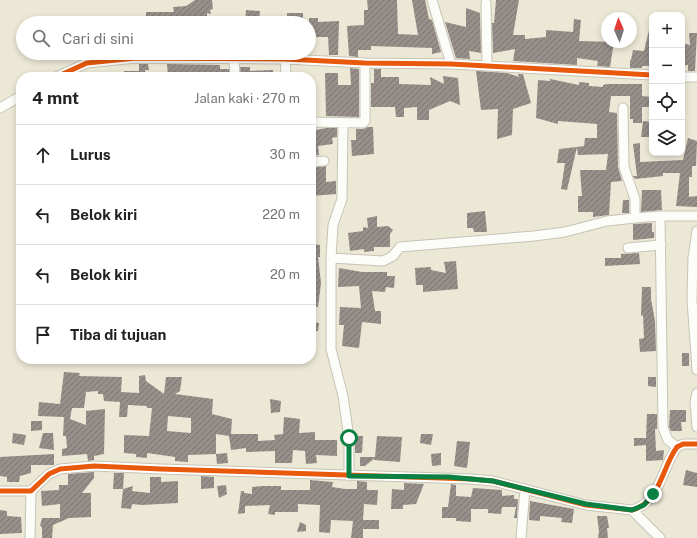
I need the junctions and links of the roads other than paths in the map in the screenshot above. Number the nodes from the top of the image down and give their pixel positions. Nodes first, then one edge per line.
1 (432, 0) edge
2 (486, 3) dead end
3 (115, 60) edge
4 (234, 60) edge
5 (285, 60) edge
6 (316, 60) edge
7 (365, 63) junction
8 (451, 64) junction
9 (486, 65) junction
10 (67, 72) edge
11 (235, 72) edge
12 (286, 72) edge
13 (649, 75) edge
14 (685, 77) edge
15 (697, 78) edge
16 (16, 99) edge
17 (0, 108) edge
18 (623, 108) dead end
19 (316, 122) edge
20 (343, 123) junction
21 (324, 161) dead end
22 (316, 162) edge
23 (660, 216) junction
24 (697, 216) edge
25 (636, 218) junction
26 (697, 231) edge
27 (661, 245) junction
28 (628, 248) dead end
29 (331, 258) junction
30 (697, 370) edge
31 (697, 394) edge
32 (697, 427) edge
33 (697, 444) edge
34 (677, 447) junction
35 (349, 476) junction
36 (525, 489) junction
37 (0, 491) edge
38 (31, 491) junction
39 (632, 510) junction
40 (30, 538) edge
41 (521, 538) edge
42 (660, 538) edge

1 - 8 street
2 - 9 street
3 - 10 street
4 - 11 street
5 - 12 street
6 - 7 street
7 - 8 street
7 - 20 street
8 - 9 street
9 - 13 street
14 - 15 street
16 - 17 street
18 - 25 street
19 - 20 street
20 - 29 street
21 - 22 street
23 - 24 street
23 - 25 street
23 - 27 street
25 - 29 street
26 - 30 street
27 - 28 street
27 - 34 street
29 - 35 street
31 - 32 street
33 - 34 street
34 - 39 street
35 - 36 street
35 - 38 street
36 - 39 street
36 - 41 street
37 - 38 street
38 - 40 street
39 - 42 street

